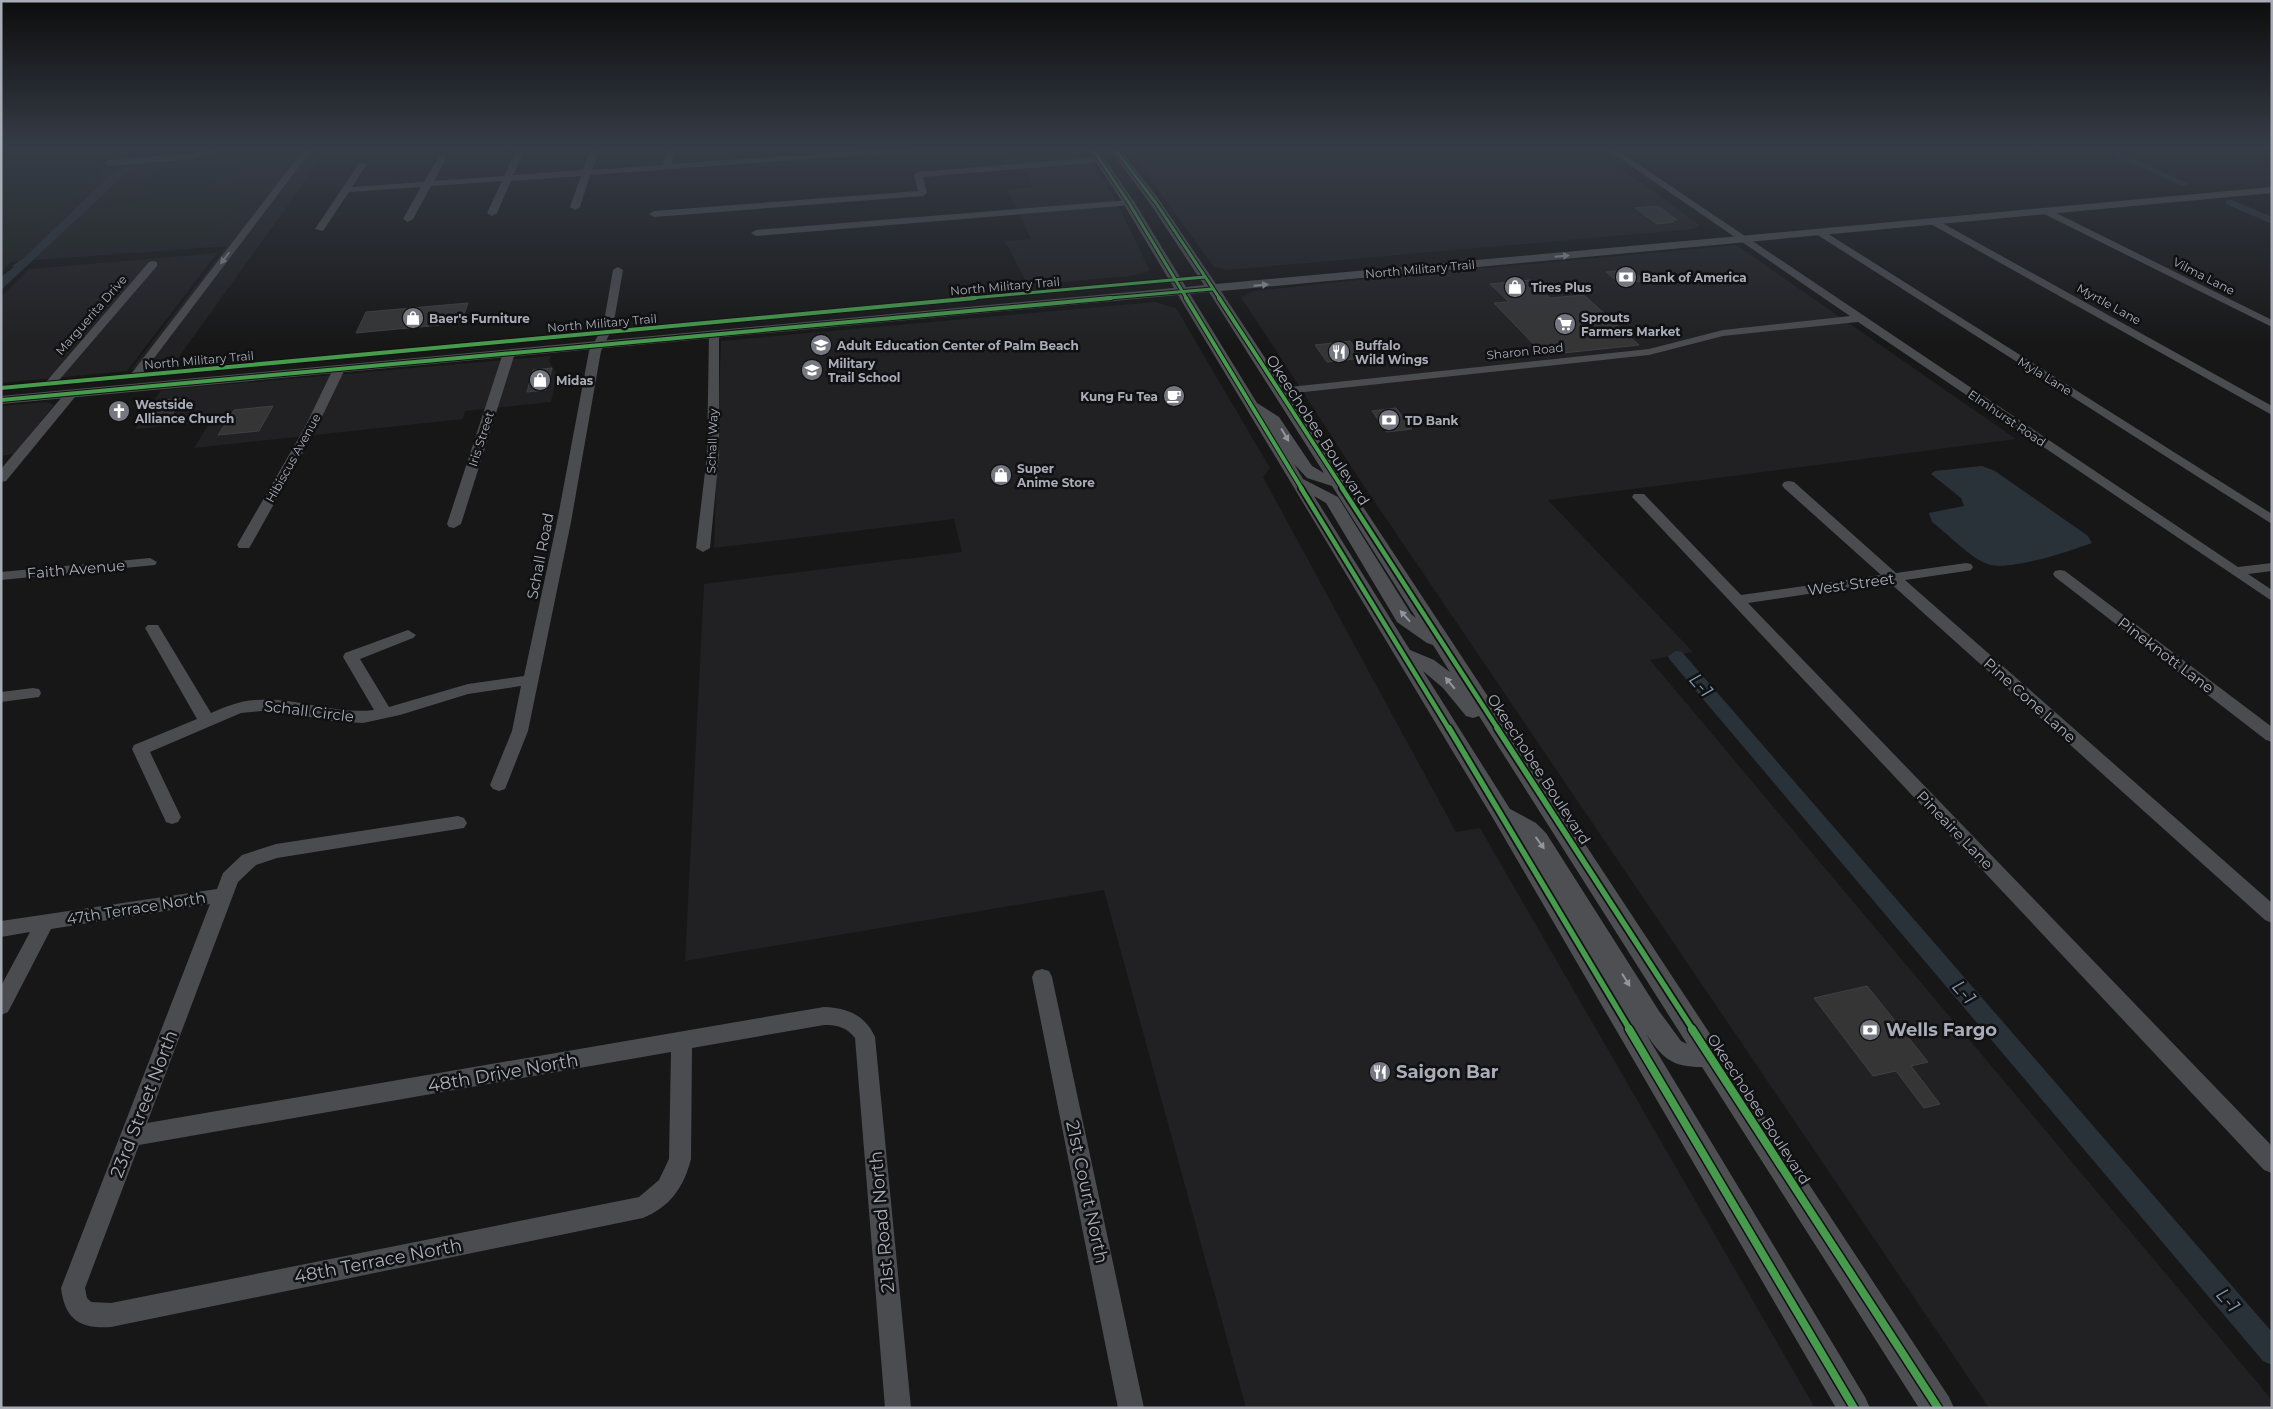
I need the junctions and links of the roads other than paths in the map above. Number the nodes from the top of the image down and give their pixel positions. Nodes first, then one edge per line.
1 (259, 214) edge
2 (330, 214) edge
3 (411, 214) edge
4 (654, 214) dead end
5 (657, 214) edge
6 (995, 214) edge
7 (1135, 214) edge
8 (1163, 214) edge
9 (1705, 214) edge
10 (1922, 214) edge
11 (2013, 214) edge
12 (2062, 214) edge
13 (408, 219) dead end
14 (1932, 221) junction
15 (320, 229) dead end
16 (1730, 231) junction
17 (1819, 232) junction
18 (756, 233) dead end
19 (1743, 239) junction
20 (1545, 248) junction
21 (153, 264) dead end
22 (1436, 268) junction
23 (618, 270) dead end
24 (1205, 277) junction
25 (1178, 286) junction
26 (1212, 289) junction
27 (782, 316) junction
28 (1861, 318) junction
29 (2272, 324) edge
30 (756, 330) junction
31 (714, 334) junction
32 (602, 339) junction
33 (509, 353) junction
34 (378, 354) junction
35 (339, 369) junction
36 (135, 376) junction
37 (117, 378) junction
38 (50, 384) junction
39 (1, 388) edge
40 (1280, 392) junction
41 (73, 394) junction
42 (1, 400) edge
43 (1250, 404) junction
44 (2272, 411) edge
45 (1, 478) edge
46 (1297, 482) junction
47 (1338, 483) junction
48 (1789, 485) dead end
49 (1639, 497) dead end
50 (2272, 520) edge
51 (454, 524) dead end
52 (244, 545) dead end
53 (703, 548) dead end
54 (150, 562) dead end
55 (1966, 567) dead end
56 (2272, 567) edge
57 (2235, 572) junction
58 (2060, 574) dead end
59 (1, 576) edge
60 (1892, 578) junction
61 (2272, 597) edge
62 (1736, 600) junction
63 (153, 628) dead end
64 (408, 635) dead end
65 (1444, 646) junction
66 (1403, 654) junction
67 (531, 680) junction
68 (33, 693) dead end
69 (1, 697) edge
70 (384, 713) junction
71 (207, 721) junction
72 (2272, 736) edge
73 (500, 785) dead end
74 (1536, 788) junction
75 (1502, 814) junction
76 (172, 817) dead end
77 (458, 823) dead end
78 (223, 895) junction
79 (2272, 915) edge
80 (45, 922) junction
81 (1, 929) edge
82 (1042, 977) dead end
83 (1, 1006) edge
84 (865, 1037) joint
85 (682, 1041) junction
86 (1710, 1056) junction
87 (132, 1136) junction
88 (2272, 1162) edge
89 (81, 1311) joint
90 (898, 1408) edge
91 (1131, 1408) edge
92 (1854, 1408) edge
93 (1938, 1408) edge

1 -> 36 street
2 - 15 street
3 - 13 street
4 - 5 street
6 - 18 street
7 - 25 main road
8 - 24 main road, Okeechobee Boulevard
9 - 16 street
10 - 16 main road, North Military Trail
11 - 14 main road, North Military Trail
12 - 29 street, Vilma Lane
14 - 17 main road, North Military Trail
14 - 44 street, Myrtle Lane
16 - 19 street
16 - 20 main road, North Military Trail
17 - 19 main road, North Military Trail
17 - 50 street, Myla Lane
22 -> 19 main road, North Military Trail
19 - 28 street, Elmhurst Road
20 - 22 main road
20 - 24 main road, North Military Trail
21 - 38 street, Marguerita Drive
26 -> 22 main road, North Military Trail
23 - 32 street
24 - 25 main road, North Military Trail
24 - 26 main road, Okeechobee Boulevard
25 - 26 main road, North Military Trail
25 - 27 main road, North Military Trail
25 - 30 main road, North Military Trail
25 - 43 main road
26 - 40 main road, Okeechobee Boulevard
27 - 30 main road
27 - 32 main road, North Military Trail
28 - 40 street, Sharon Road
28 - 57 street, Elmhurst Road
30 - 31 main road, North Military Trail
31 - 32 main road, North Military Trail
31 - 53 street, Schall Way
32 - 33 main road, North Military Trail
32 - 34 main road, North Military Trail
32 - 67 street, Schall Road
33 - 35 main road, North Military Trail
33 - 51 street, Iris Street
34 - 35 main road
34 - 36 main road, North Military Trail
35 - 41 main road, North Military Trail
35 - 52 street, Hibiscus Avenue
36 - 37 main road, North Military Trail
37 - 38 main road, North Military Trail
37 - 41 main road
38 - 39 main road, North Military Trail
40 - 47 main road, Okeechobee Boulevard
41 - 42 main road, North Military Trail
41 - 45 street
43 - 46 main road
43 -> 47 main road
65 -> 46 main road
46 - 66 main road
47 - 65 main road, Okeechobee Boulevard
48 - 60 street, Pine Cone Lane
49 - 62 street, Pineaire Lane
54 - 59 street, Faith Avenue
55 - 60 street, West Street
56 - 57 street
57 - 61 street, Elmhurst Road
58 - 72 street, Pineknott Lane
60 - 62 street, West Street
60 - 79 street, Pine Cone Lane
62 - 88 street, Pineaire Lane
63 - 71 street
64 - 70 street, Schall Circle
65 - 74 main road, Okeechobee Boulevard
74 -> 66 main road
66 - 75 main road
67 - 70 street, Schall Circle
67 - 73 street, Schall Road
68 - 69 street
70 - 71 street, Schall Circle
71 - 76 street, Schall Circle
74 - 86 main road, Okeechobee Boulevard
75 -> 86 main road
75 - 92 main road
77 - 78 street, 47th Terrace North
78 - 80 street, 47th Terrace North
78 - 87 street, 23rd Street North
80 - 81 street, 47th Terrace North
80 - 83 street
82 - 91 street, 21st Court North
84 - 85 street, 48th Drive North
84 - 90 street, 21st Road North
85 - 87 street, 48th Drive North
85 - 89 street, 48th Terrace North
86 - 93 main road, Okeechobee Boulevard
87 - 89 street, 23rd Street North

